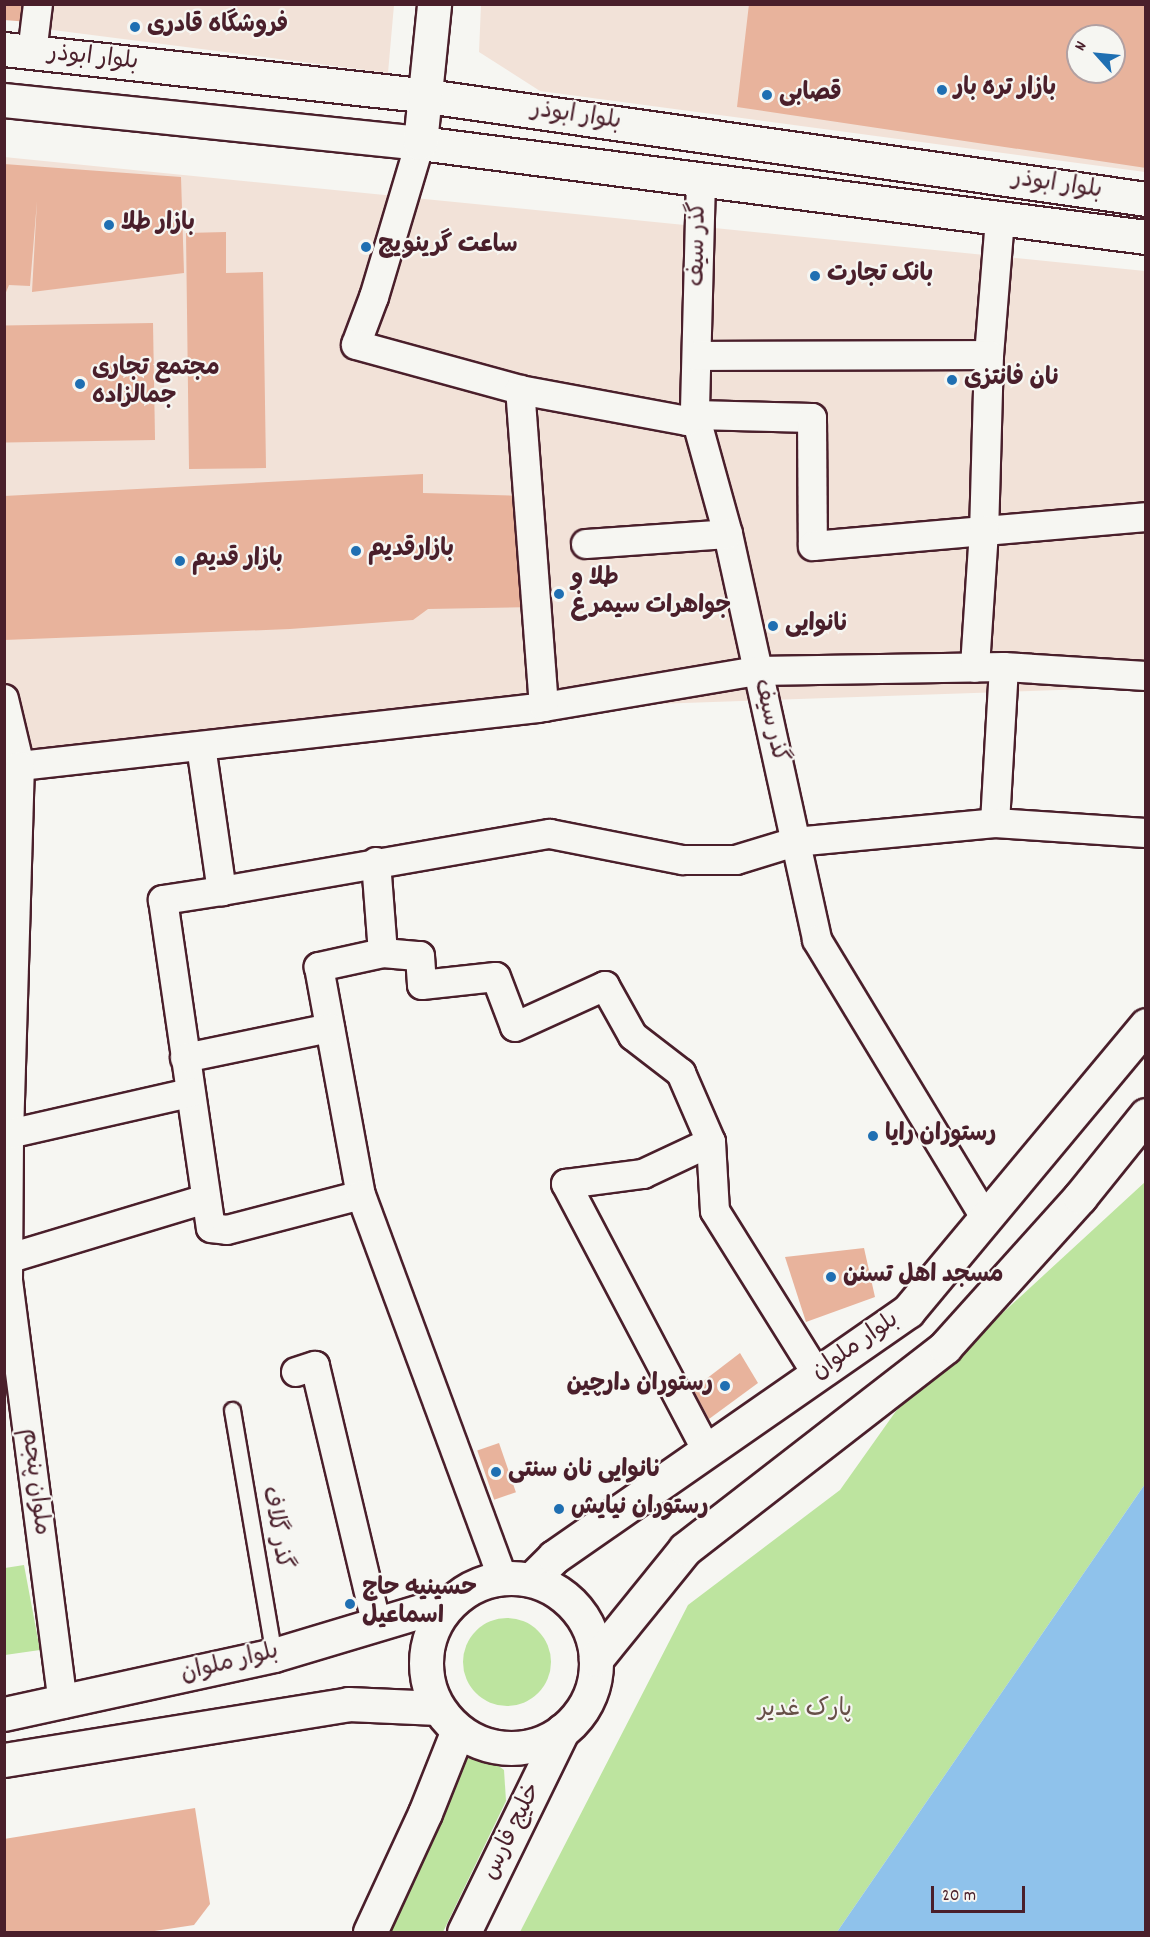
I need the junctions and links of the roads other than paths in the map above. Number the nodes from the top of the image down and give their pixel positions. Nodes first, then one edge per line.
1 (38, 4) edge
2 (434, 4) edge
3 (18, 51) edge
4 (426, 96) junction
5 (4, 99) edge
6 (420, 143) junction
7 (700, 180) junction
8 (1146, 199) edge
9 (1000, 219) junction
10 (1146, 237) edge
11 (989, 355) junction
12 (697, 356) junction
13 (520, 390) junction
14 (695, 416) junction
15 (1146, 517) edge
16 (984, 531) junction
17 (728, 534) junction
18 (586, 544) dead end
19 (1004, 667) junction
20 (975, 668) junction
21 (757, 671) junction
22 (1146, 676) edge
23 (4, 699) edge
24 (544, 707) junction
25 (201, 746) junction
26 (20, 766) junction
27 (996, 824) junction
28 (1146, 833) edge
29 (795, 842) junction
30 (376, 862) junction
31 (222, 891) junction
32 (383, 953) junction
33 (1146, 1025) edge
34 (330, 1028) junction
35 (185, 1058) junction
36 (190, 1093) junction
37 (1146, 1114) edge
38 (9, 1134) junction
39 (711, 1142) junction
40 (361, 1195) junction
41 (206, 1199) junction
42 (986, 1219) junction
43 (7, 1259) junction
44 (296, 1372) dead end
45 (817, 1374) junction
46 (232, 1410) dead end
47 (707, 1450) junction
48 (517, 1579) junction
49 (451, 1602) junction
50 (376, 1622) junction
51 (274, 1655) junction
52 (596, 1659) junction
53 (63, 1704) junction
54 (4, 1714) edge
55 (448, 1719) junction
56 (562, 1731) junction
57 (4, 1760) edge
58 (370, 1932) edge
59 (464, 1932) edge

1 - 3 street
2 - 4 main road
3 - 4 main road, بلوار ابوذر
4 - 6 main road
4 - 8 main road, بلوار ابوذر
5 - 6 main road, بلوار ابوذر
6 - 7 main road, بلوار ابوذر
6 - 13 street
7 - 9 main road, بلوار ابوذر
7 - 12 street, گذر سیف
9 - 10 main road, بلوار ابوذر
9 - 11 street
11 - 12 street
11 - 16 street
12 - 14 street, گذر سیف
13 - 14 street
13 - 24 street
14 - 16 street
14 - 17 street, گذر سیف
15 - 16 street
16 - 20 street
17 - 18 street
17 - 21 street, گذر سیف
19 - 20 street
19 - 22 street
19 - 27 street
20 - 21 street
21 - 24 street
21 - 29 street, گذر سیف
23 - 26 street, ملوان پنجم
24 - 25 street
25 - 26 street
25 - 31 street
26 - 38 street, ملوان پنجم
27 - 28 street
27 - 29 street
29 - 30 street
29 - 42 street, گذر سیف
30 - 31 street
30 - 32 street
31 - 35 street
32 - 34 street
32 - 39 street
33 - 42 main road, بلوار ملوان
34 - 35 street
34 - 40 street
35 - 36 street
36 - 38 street
36 - 41 street
37 - 52 main road
38 - 43 street, ملوان پنجم
39 - 45 street
39 - 47 street
40 - 41 street
40 - 48 street
41 - 43 street
42 - 45 main road, بلوار ملوان
43 - 53 street, ملوان پنجم
44 - 50 street
45 - 47 main road, بلوار ملوان
46 - 51 lane, گذر گلاف
47 - 48 main road, بلوار ملوان
48 - 49 main road
48 - 52 main road
49 - 50 main road, بلوار ملوان
49 - 55 main road
50 - 51 main road, بلوار ملوان
51 - 53 main road, بلوار ملوان
52 - 56 main road
53 - 54 main road, بلوار ملوان
55 - 56 main road
55 - 57 main road
55 - 58 main road
56 - 59 main road, خلیج فارس

